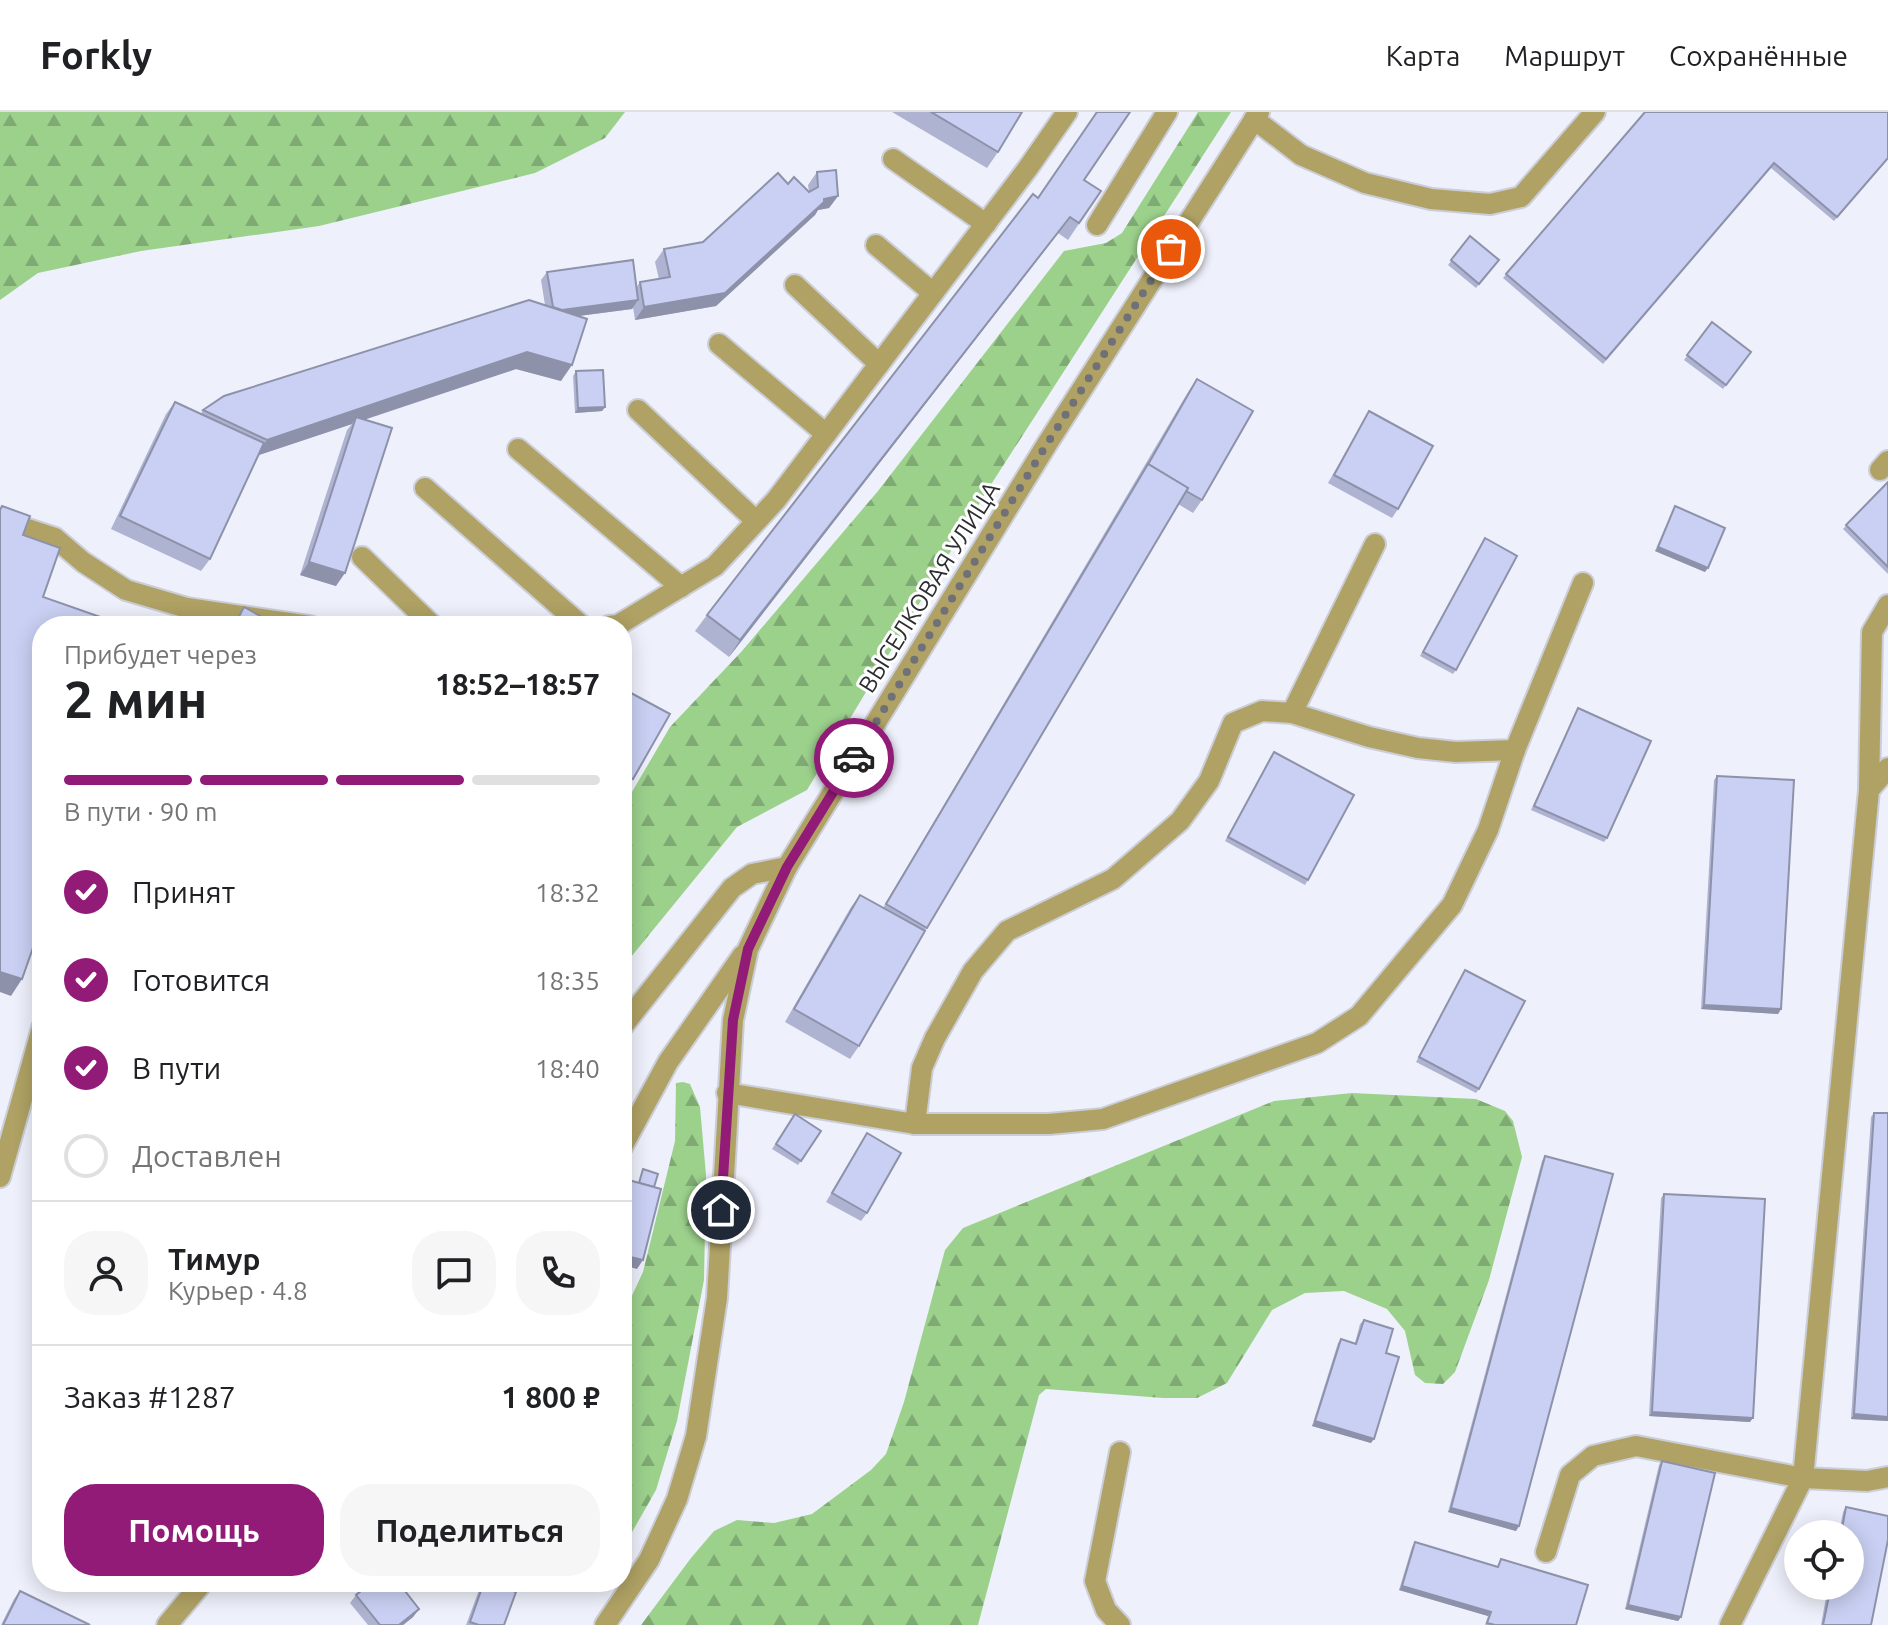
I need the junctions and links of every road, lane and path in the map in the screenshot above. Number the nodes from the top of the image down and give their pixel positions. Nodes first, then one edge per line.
1 (1067, 112) edge
2 (1167, 112) edge
3 (1595, 112) edge
4 (1257, 116) edge
5 (893, 159) dead end
6 (986, 224) junction
7 (1097, 225) edge
8 (876, 245) dead end
9 (795, 285) dead end
10 (933, 293) junction
11 (719, 344) dead end
12 (879, 364) junction
13 (638, 410) dead end
14 (826, 434) junction
15 (518, 449) dead end
16 (425, 488) dead end
17 (0, 520) edge
18 (756, 521) junction
19 (1375, 544) dead end
20 (362, 557) edge
21 (1583, 583) dead end
22 (681, 587) junction
23 (1888, 605) edge
24 (181, 616) edge
25 (423, 616) edge
26 (571, 616) edge
27 (632, 617) edge
28 (1292, 713) junction
29 (1515, 750) junction
30 (1888, 768) edge
31 (1869, 790) junction
32 (787, 867) junction
33 (748, 949) junction
34 (632, 1014) edge
35 (32, 1063) edge
36 (727, 1093) junction
37 (915, 1124) junction
38 (632, 1129) edge
39 (0, 1177) edge
40 (1120, 1452) dead end
41 (1888, 1477) edge
42 (1803, 1478) junction
43 (1546, 1552) dead end
44 (632, 1585) edge
45 (195, 1592) edge
46 (627, 1592) edge
47 (167, 1625) edge
48 (605, 1625) edge
49 (1120, 1625) edge
50 (1730, 1625) edge

1 - 6 street
2 - 7 street
3 - 4 street
4 - 32 street, ВЫСЕЛКОВАЯ УЛИЦА
5 - 6 street
6 - 10 street
8 - 10 street
9 - 12 street
10 - 12 street
11 - 14 street
12 - 14 street
13 - 18 street
14 - 18 street
15 - 22 street
16 - 26 street
17 - 24 street
18 - 22 street
19 - 28 street
20 - 25 street
21 - 29 street
22 - 27 street
23 - 31 street
28 - 29 street
28 - 37 street
29 - 37 street
30 - 31 street
31 - 42 street
32 - 33 street, ВЫСЕЛКОВАЯ УЛИЦА
32 - 34 street
33 - 36 street, ВЫСЕЛКОВАЯ УЛИЦА
33 - 38 street
35 - 39 street
36 - 37 street
36 - 44 street, ВЫСЕЛКОВАЯ УЛИЦА
40 - 49 street
41 - 42 street
42 - 43 street
42 - 50 street
45 - 47 street
46 - 48 street, ВЫСЕЛКОВАЯ УЛИЦА

